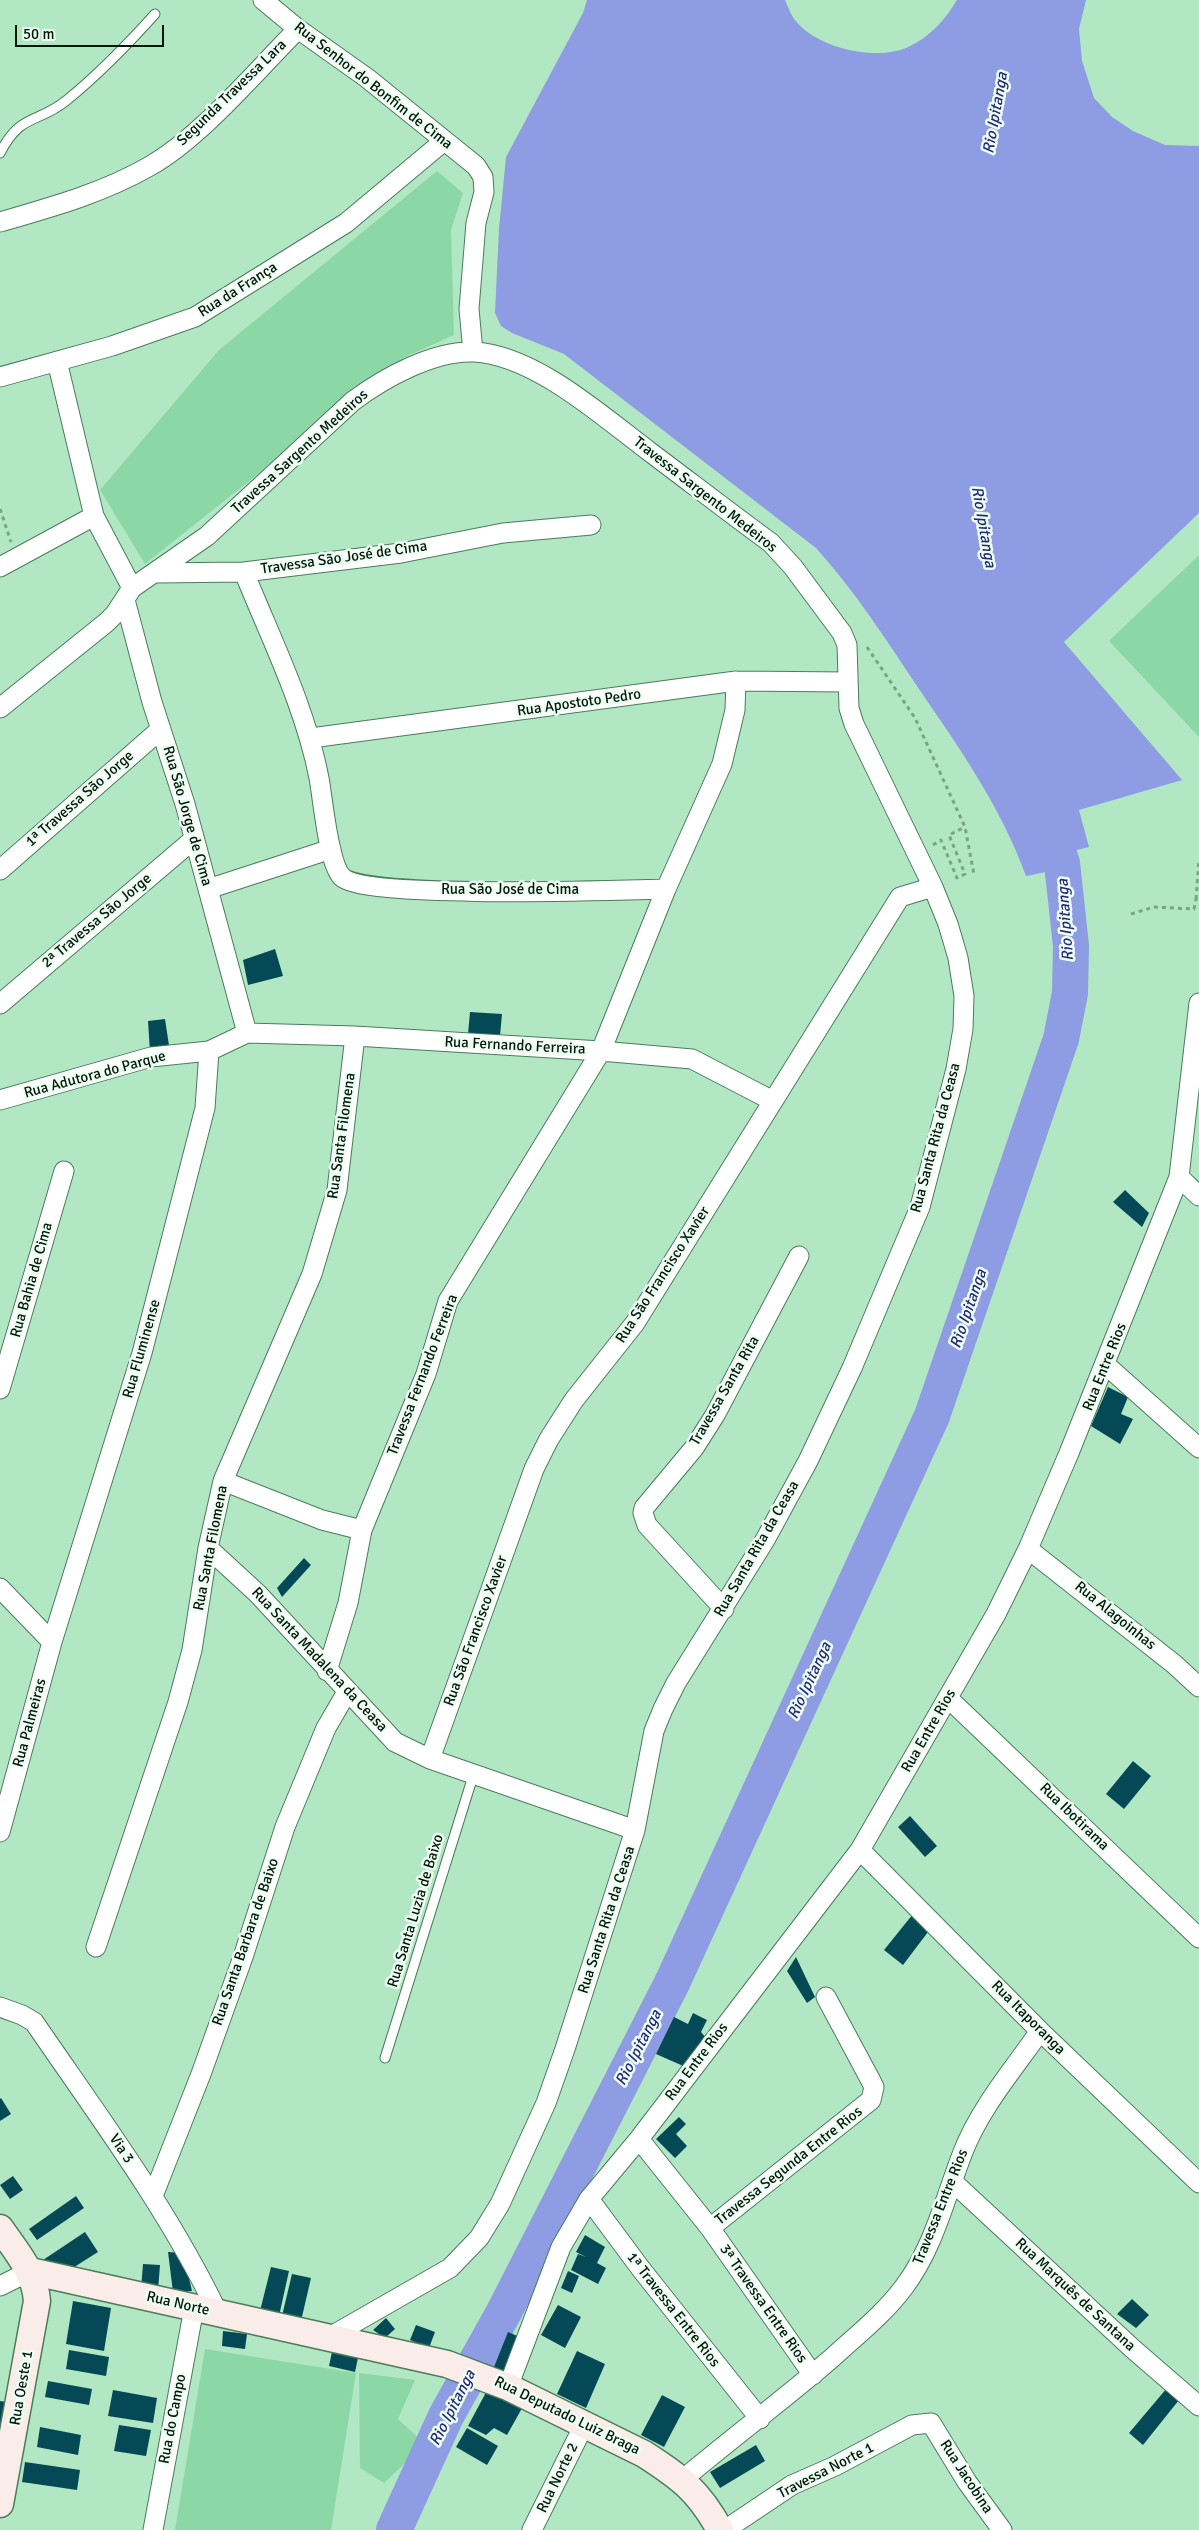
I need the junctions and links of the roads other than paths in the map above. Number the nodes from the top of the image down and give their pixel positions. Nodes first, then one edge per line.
1 (263, 0) edge
2 (155, 14) dead end
3 (298, 29) junction
4 (444, 141) junction
5 (0, 153) edge
6 (0, 222) edge
7 (473, 352) junction
8 (57, 361) junction
9 (0, 377) edge
10 (94, 516) junction
11 (591, 525) dead end
12 (8, 562) edge
13 (244, 572) junction
14 (155, 573) junction
15 (128, 594) junction
16 (736, 681) junction
17 (848, 682) junction
18 (0, 708) edge
19 (161, 729) junction
20 (311, 738) junction
21 (194, 838) junction
22 (331, 849) junction
23 (0, 870) edge
24 (933, 887) junction
25 (208, 889) junction
26 (666, 890) junction
27 (1199, 1003) edge
28 (0, 1004) edge
29 (247, 1033) junction
30 (355, 1036) junction
31 (209, 1051) junction
32 (601, 1051) junction
33 (0, 1100) edge
34 (773, 1102) junction
35 (64, 1171) dead end
36 (1180, 1177) junction
37 (1199, 1196) edge
38 (799, 1256) dead end
39 (1106, 1364) junction
40 (0, 1389) edge
41 (1199, 1448) edge
42 (224, 1481) junction
43 (362, 1530) junction
44 (208, 1548) junction
45 (1028, 1549) junction
46 (0, 1588) edge
47 (724, 1609) junction
48 (52, 1642) junction
49 (327, 1671) junction
50 (1199, 1687) edge
51 (347, 1692) junction
52 (948, 1698) junction
53 (430, 1759) junction
54 (474, 1772) junction
55 (635, 1830) junction
56 (0, 1832) edge
57 (860, 1850) junction
58 (1199, 1938) edge
59 (96, 1946) dead end
60 (826, 1997) dead end
61 (0, 2007) edge
62 (1040, 2031) junction
63 (385, 2058) dead end
64 (639, 2139) junction
65 (953, 2182) junction
66 (1199, 2183) edge
67 (153, 2196) junction
68 (589, 2199) junction
69 (0, 2228) edge
70 (710, 2228) junction
71 (30, 2271) junction
72 (0, 2286) edge
73 (206, 2310) junction
74 (326, 2338) junction
75 (813, 2375) junction
76 (498, 2383) junction
77 (1199, 2406) edge
78 (760, 2419) junction
79 (931, 2423) joint
80 (584, 2425) junction
81 (6, 2448) edge
82 (682, 2480) junction
83 (0, 2504) edge
84 (737, 2526) edge
85 (153, 2530) edge
86 (532, 2530) edge
87 (725, 2530) edge
88 (1002, 2530) edge

1 - 3 street, Rua Senhor do Bonfim de Cima
2 - 5 lane
3 - 4 street, Rua Senhor do Bonfim de Cima
3 - 6 street, Segunda Travessa Lara
4 - 7 street, Rua Senhor do Bonfim de Cima
4 - 8 street, Rua da França
7 - 14 street, Travessa Sargento Medeiros
7 - 17 street, Travessa Sargento Medeiros
8 - 9 street, Rua da França
8 - 10 street, Rua São Jorge de Cima
10 - 12 street
10 - 15 street, Rua São Jorge de Cima
11 - 13 street, Travessa São José de Cima
13 - 14 street, Travessa São José de Cima
13 - 20 street
14 - 15 street, Travessa Sargento Medeiros
15 - 18 street, Travessa Sargento Medeiros
15 - 19 street, Rua São Jorge de Cima
16 - 17 street, Rua Apostoto Pedro
16 - 20 street, Rua Apostoto Pedro
16 - 26 street
17 - 24 street, Rua Santa Rita da Ceasa
19 - 21 street, Rua São Jorge de Cima
19 - 23 street, 1ª Travessa São Jorge
20 - 22 street
21 - 25 street, Rua São Jorge de Cima
21 - 28 street, 2ª Travessa São Jorge
22 - 25 street
22 - 26 street, Rua São José de Cima
24 - 34 street, Rua São Francisco Xavier
24 - 47 street, Rua Santa Rita da Ceasa
25 - 29 street, Rua São Jorge de Cima
26 - 32 street
27 - 36 street, Rua Entre Rios
29 - 30 street, Rua Fernando Ferreira
29 - 31 street, Rua Adutora do Parque
30 - 32 street, Rua Fernando Ferreira
30 - 42 street, Rua Santa Filomena
31 - 33 street, Rua Adutora do Parque
31 - 48 street, Rua Fluminense
32 - 34 street, Rua Fernando Ferreira
32 - 43 street, Travessa Fernando Ferreira
34 - 53 street, Rua São Francisco Xavier
35 - 40 street, Rua Bahia de Cima
36 - 37 street
36 - 39 street, Rua Entre Rios
38 - 47 street, Travessa Santa Rita
39 - 41 street
39 - 45 street, Rua Entre Rios
42 - 43 street
42 - 44 street, Rua Santa Filomena
43 - 49 street, Travessa Fernando Ferreira
44 - 49 street, Rua Santa Madalena da Ceasa
44 - 59 street, Rua Santa Filomena
45 - 50 street, Rua Alagoinhas
45 - 52 street, Rua Entre Rios
46 - 48 street
47 - 55 street, Rua Santa Rita da Ceasa
48 - 56 street, Rua Palmeiras
49 - 51 street, Rua Santa Madalena da Ceasa
51 - 53 street, Rua Santa Madalena da Ceasa
51 - 67 street, Rua Santa Barbara de Baixo
52 - 57 street, Rua Entre Rios
52 - 58 street, Rua Ibotirama
53 - 54 street, Rua Santa Madalena da Ceasa
54 - 55 street, Rua Santa Madalena da Ceasa
54 - 63 lane, Rua Santa Luzia de Baixo
55 - 74 street, Rua Santa Rita da Ceasa
57 - 62 street, Rua Itaporanga
57 - 64 street, Rua Entre Rios
60 - 70 street, Travessa Segunda Entre Rios
61 - 67 street, Via 3
62 - 65 street, Travessa Entre Rios
62 - 66 street, Rua Itaporanga
64 - 68 street, Rua Entre Rios
64 - 70 street, 3ª Travessa Entre Rios
65 - 75 street, Travessa Entre Rios
65 - 77 street, Rua Marquês de Santana
67 - 73 street, Via 3
68 - 76 street, Rua Entre Rios
68 - 78 street, 1ª Travessa Entre Rios
69 - 71 street
70 - 75 street, 3ª Travessa Entre Rios
71 - 72 street
71 - 73 street, Rua Norte
71 - 81 street, Rua Oeste 1
73 - 74 street, Rua Norte
73 - 85 street, Rua do Campo
74 - 76 street, Rua Deputado Luiz Braga
75 - 78 street, Travessa Entre Rios
76 - 80 street, Rua Deputado Luiz Braga
78 - 82 street, Travessa Entre Rios
79 - 84 street, Travessa Norte 1
79 - 88 street, Rua Jacobina
80 - 82 street, Rua Deputado Luiz Braga
80 - 86 street, Rua Norte 2
81 - 83 street, Rua Oeste 1
82 - 84 street, Rua Deputado Luiz Braga
84 - 87 street, Travessa Norte 1

